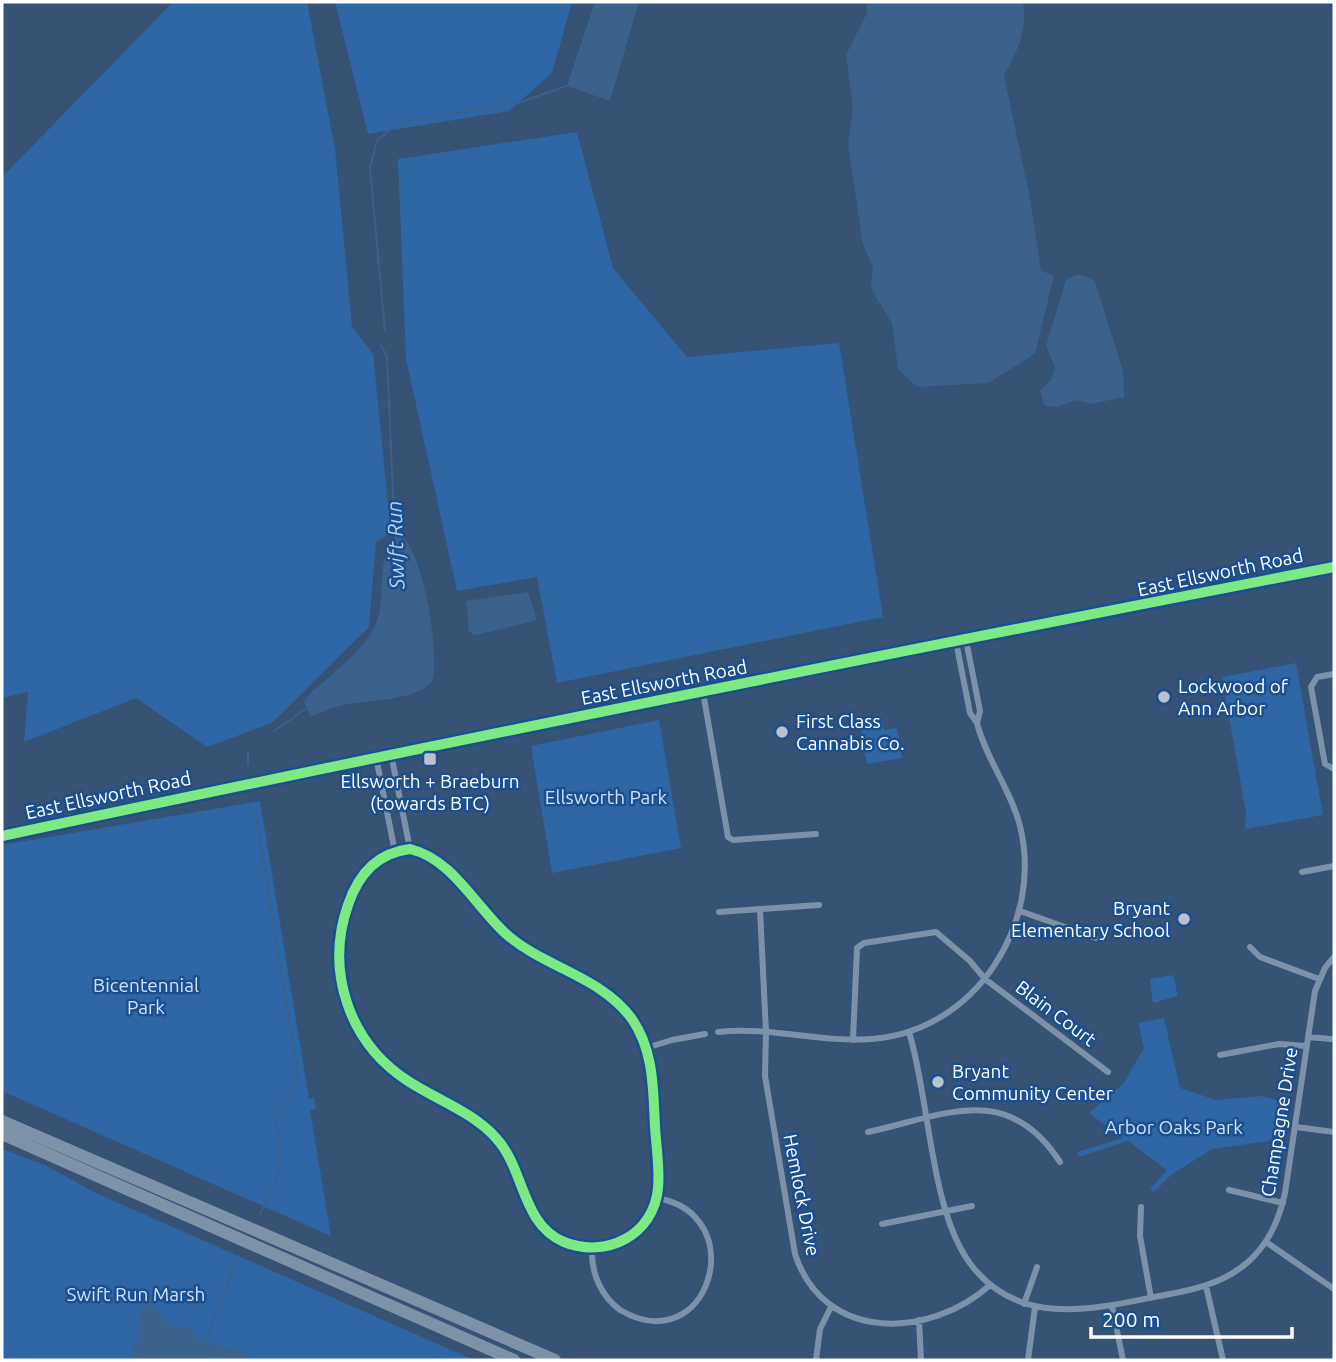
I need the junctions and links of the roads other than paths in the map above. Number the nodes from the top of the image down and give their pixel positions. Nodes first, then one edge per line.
1 (1334, 567) edge
2 (966, 640) junction
3 (956, 642) junction
4 (1334, 674) edge
5 (703, 692) junction
6 (977, 723) junction
7 (391, 754) junction
8 (376, 757) junction
9 (1334, 769) edge
10 (816, 834) dead end
11 (2, 836) edge
12 (410, 849) junction
13 (395, 852) junction
14 (1334, 866) edge
15 (1302, 872) dead end
16 (820, 905) dead end
17 (760, 909) junction
18 (1020, 911) junction
19 (719, 912) dead end
20 (1096, 939) dead end
21 (1251, 947) dead end
22 (1334, 957) edge
23 (985, 979) junction
24 (1319, 979) junction
25 (909, 1031) junction
26 (718, 1032) dead end
27 (766, 1032) junction
28 (705, 1034) dead end
29 (1308, 1037) junction
30 (1331, 1039) dead end
31 (853, 1040) junction
32 (1306, 1046) junction
33 (646, 1048) junction
34 (1220, 1055) dead end
35 (1108, 1072) dead end
36 (928, 1116) junction
37 (2, 1121) edge
38 (1296, 1127) junction
39 (869, 1132) dead end
40 (1334, 1132) edge
41 (2, 1134) edge
42 (1060, 1161) dead end
43 (1229, 1190) dead end
44 (657, 1198) junction
45 (1283, 1203) junction
46 (972, 1206) dead end
47 (1141, 1207) dead end
48 (945, 1213) junction
49 (882, 1224) dead end
50 (1266, 1242) junction
51 (592, 1249) junction
52 (1037, 1267) dead end
53 (990, 1285) junction
54 (1206, 1286) junction
55 (1334, 1289) edge
56 (1151, 1298) junction
57 (1024, 1304) junction
58 (1112, 1306) junction
59 (831, 1307) junction
60 (1035, 1307) junction
61 (919, 1320) junction
62 (514, 1360) edge
63 (555, 1360) edge
64 (816, 1360) edge
65 (921, 1360) edge
66 (1028, 1360) edge
67 (1123, 1360) edge
68 (1223, 1360) edge

1 - 2 main road, East Ellsworth Road
2 - 3 main road, East Ellsworth Road
2 - 6 street
3 - 5 main road, East Ellsworth Road
3 - 6 street
4 - 9 street
5 - 7 main road, East Ellsworth Road
5 - 10 street
6 - 18 street
7 - 8 main road, East Ellsworth Road
7 - 12 street
8 - 11 main road, East Ellsworth Road
8 - 13 street
12 - 13 street
12 - 33 street
13 - 51 street
14 - 15 street
16 - 17 street
17 - 19 street
17 - 27 street, Hemlock Drive
18 - 20 street
18 - 23 street
21 - 24 street
22 - 24 street, Champagne Drive
23 - 25 street
23 - 31 street, Blain Court
23 - 35 street, Blain Court
24 - 29 street, Champagne Drive
25 - 31 street
25 - 36 street, Champagne Drive
26 - 27 street
27 - 31 street
27 - 59 street, Hemlock Drive
28 - 33 street
29 - 30 street, Champagne Drive
29 - 32 street, Champagne Drive
32 - 34 street
32 - 38 street, Champagne Drive
33 - 44 street
36 - 39 street
36 - 42 street
36 - 48 street, Champagne Drive
37 - 63 highway
38 - 40 street
38 - 45 street, Champagne Drive
41 - 62 highway
43 - 45 street
44 - 51 street
44 - 51 street
45 - 50 street, Champagne Drive
46 - 48 street
47 - 56 street
48 - 49 street
48 - 53 street, Champagne Drive
50 - 54 street, Champagne Drive
50 - 55 street
52 - 57 street
53 - 57 street, Champagne Drive
53 - 61 street, Hemlock Drive
54 - 56 street, Champagne Drive
54 - 68 street
56 - 58 street, Champagne Drive
57 - 60 street, Champagne Drive
58 - 60 street, Champagne Drive
58 - 67 street
59 - 61 street, Hemlock Drive
59 - 64 street
60 - 66 street
61 - 65 street

